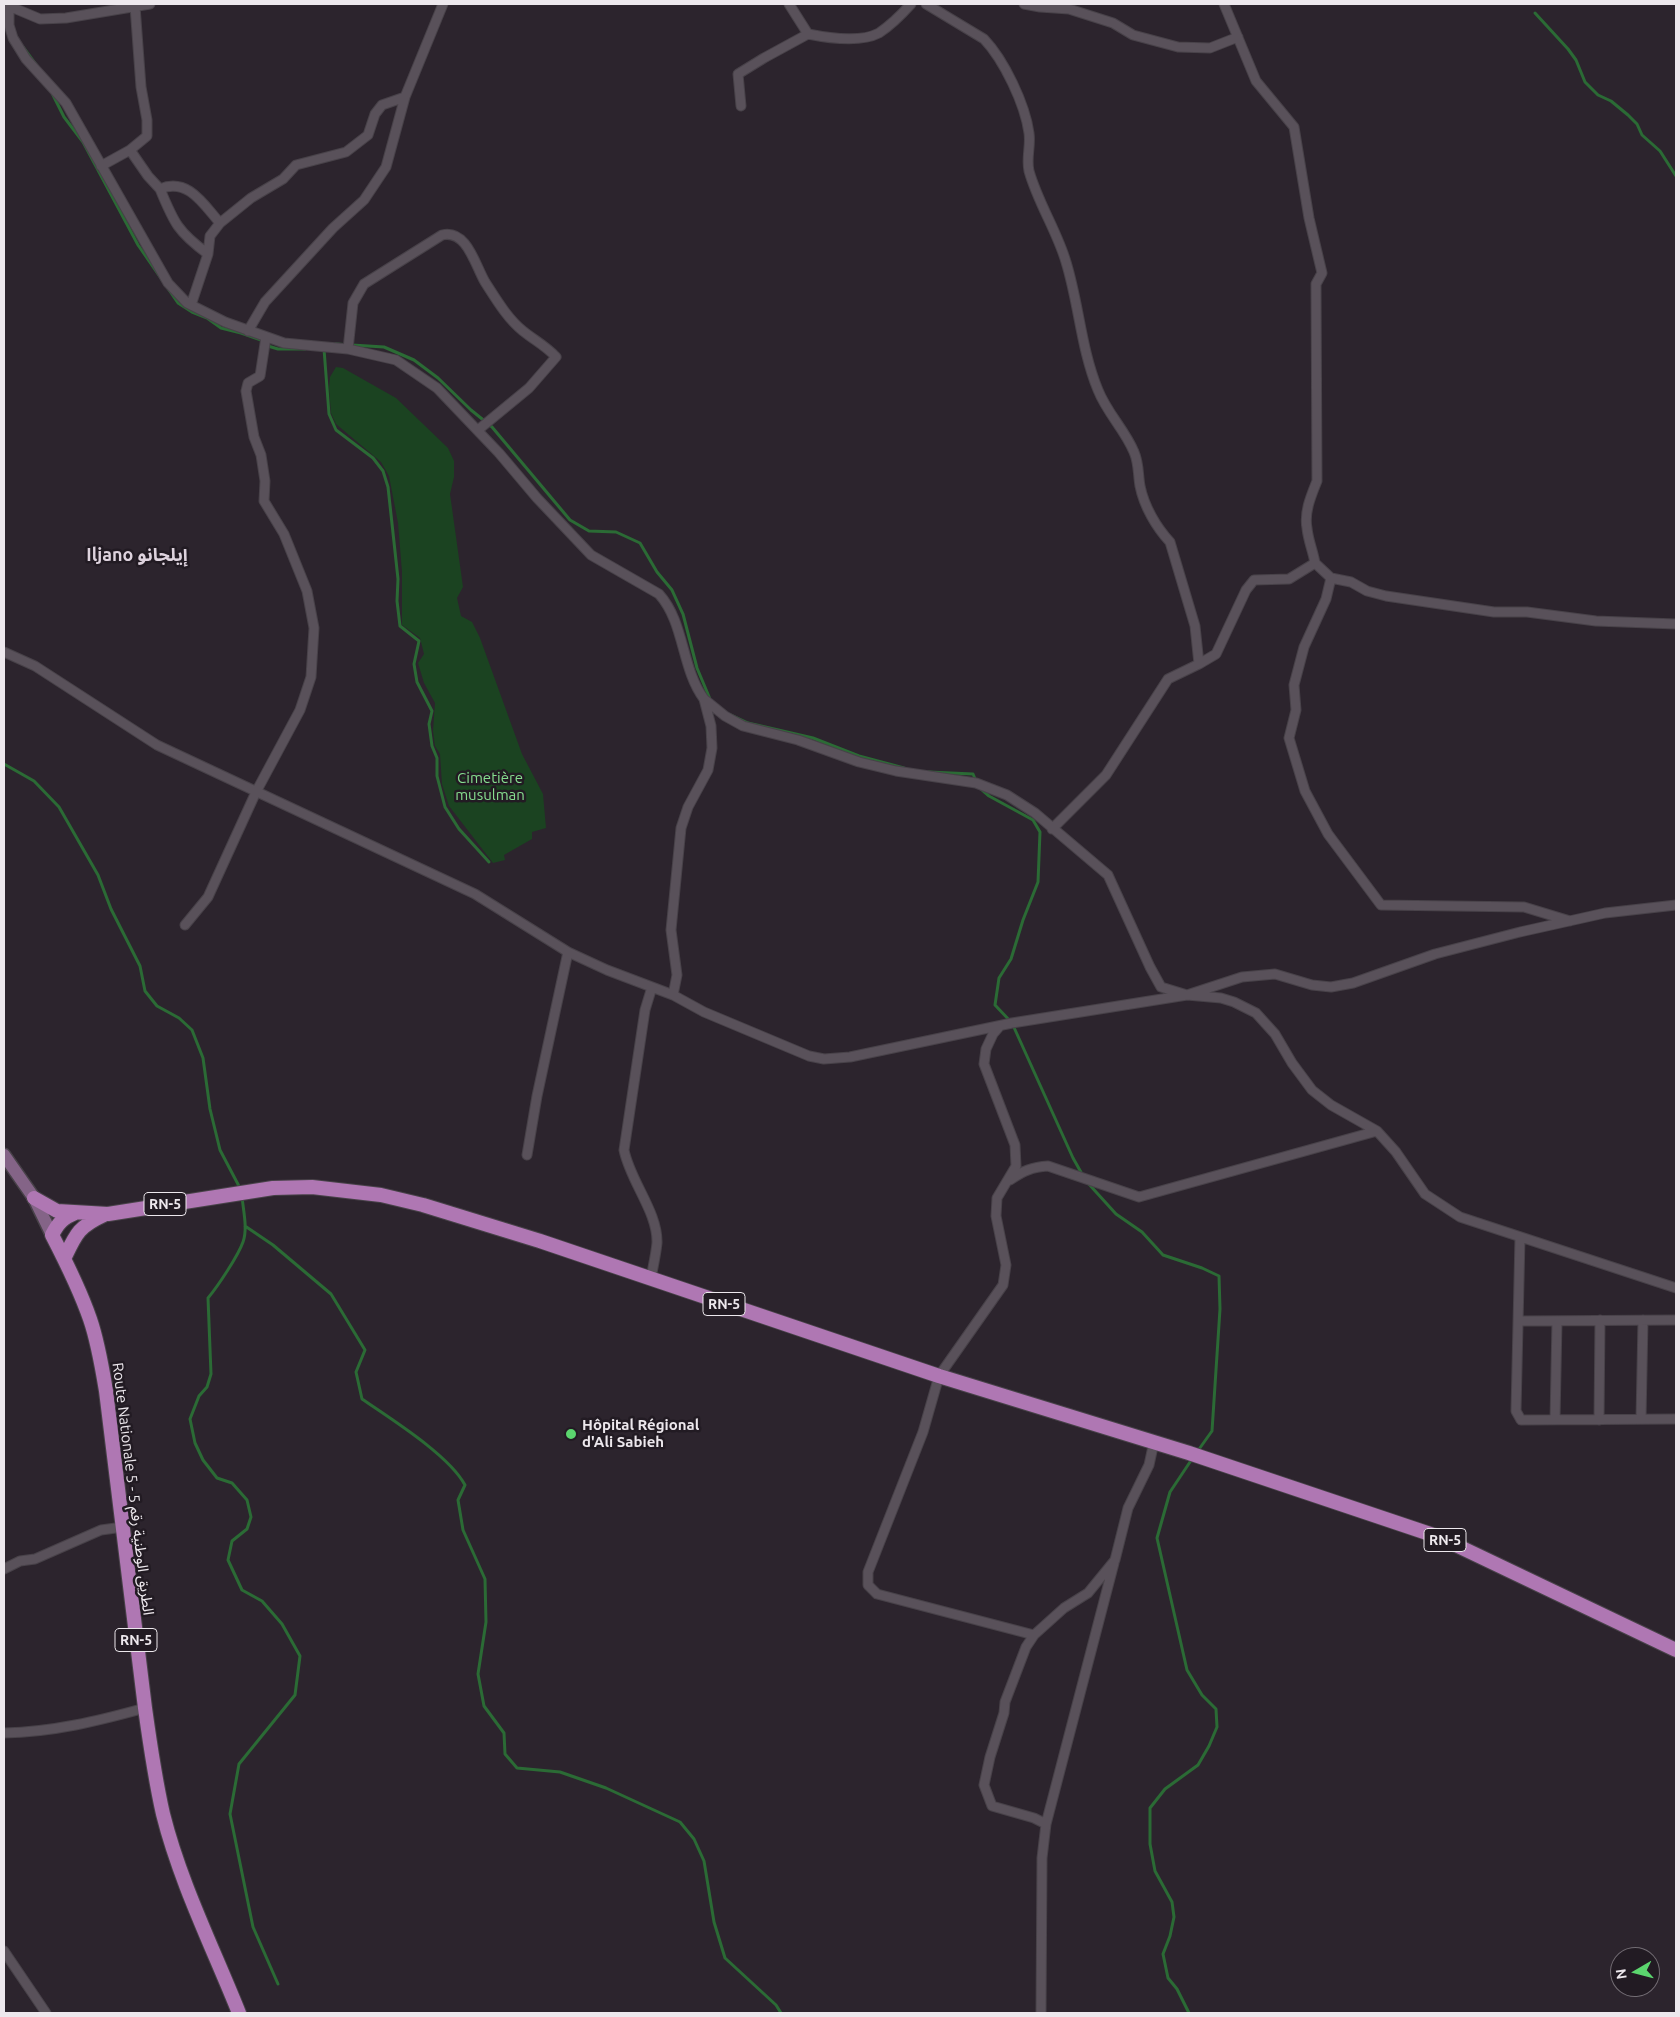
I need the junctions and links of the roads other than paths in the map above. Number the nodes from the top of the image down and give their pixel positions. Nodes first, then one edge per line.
1 (150, 4) edge
2 (443, 4) edge
3 (790, 4) edge
4 (911, 4) edge
5 (926, 4) edge
6 (1024, 4) edge
7 (1224, 4) edge
8 (8, 5) edge
9 (135, 6) junction
10 (808, 34) junction
11 (1238, 38) junction
12 (405, 97) junction
13 (741, 106) dead end
14 (130, 150) junction
15 (101, 166) junction
16 (160, 189) junction
17 (220, 223) junction
18 (208, 254) junction
19 (191, 305) junction
20 (248, 331) junction
21 (266, 337) junction
22 (348, 349) junction
23 (478, 430) junction
24 (1314, 563) junction
25 (1331, 578) junction
26 (1676, 624) edge
27 (4, 652) edge
28 (1199, 664) junction
29 (704, 699) junction
30 (256, 792) junction
31 (1052, 829) junction
32 (1676, 905) edge
33 (1570, 921) junction
34 (185, 925) dead end
35 (568, 952) junction
36 (652, 987) junction
37 (673, 995) junction
38 (1186, 995) junction
39 (999, 1027) junction
40 (1377, 1131) junction
41 (4, 1155) edge
42 (527, 1155) dead end
43 (1008, 1181) junction
44 (34, 1198) junction
45 (75, 1213) junction
46 (108, 1214) junction
47 (52, 1235) junction
48 (1520, 1237) junction
49 (64, 1259) junction
50 (651, 1278) junction
51 (1676, 1288) edge
52 (1600, 1320) junction
53 (1643, 1320) junction
54 (1676, 1320) edge
55 (1518, 1321) junction
56 (1557, 1321) junction
57 (939, 1376) junction
58 (1642, 1419) junction
59 (1676, 1419) edge
60 (1555, 1420) junction
61 (1599, 1420) junction
62 (1154, 1442) junction
63 (123, 1527) junction
64 (1115, 1560) junction
65 (4, 1569) edge
66 (1034, 1635) junction
67 (1676, 1650) edge
68 (145, 1708) junction
69 (4, 1733) edge
70 (1046, 1824) junction
71 (4, 1951) edge
72 (46, 2013) edge
73 (239, 2013) edge
74 (1041, 2013) edge

1 - 9 street
2 - 12 street
3 - 10 street
4 - 10 street
5 - 28 street
6 - 11 street
7 - 11 street
8 - 9 street
8 - 15 street
9 - 14 street
10 - 13 street
11 - 24 street
12 - 17 street
12 - 20 street
14 - 15 street
14 - 16 street
15 - 19 street
16 - 17 street
16 - 18 street
17 - 18 street
18 - 19 street
19 - 20 street
20 - 21 street
21 - 22 street
21 - 30 street
22 - 23 street
22 - 23 street
23 - 29 street
24 - 25 street
24 - 28 street
25 - 26 street
25 - 33 street
27 - 30 street
28 - 31 street
29 - 31 street
29 - 37 street
30 - 34 street
30 - 35 street
31 - 38 street
32 - 33 street
33 - 38 street
35 - 36 street
35 - 42 street
36 - 37 street
36 - 50 street
37 - 39 street
38 - 39 street
38 - 40 street
39 - 43 street
40 - 43 street
40 - 48 street
41 - 44 main road, RN-5
43 - 57 street
44 - 45 main road
44 - 47 main road, RN-5
45 - 46 main road, RN-5
45 - 47 main road
46 - 49 main road, RN-5
46 - 50 main road, RN-5
47 - 49 main road, RN-5
48 - 51 street
48 - 55 street
49 - 63 main road, Route Nationale 5 - الطريق الوطنية رقم 5 / RN-5
50 - 57 main road, RN-5
52 - 53 street
52 - 56 street
52 - 61 street
53 - 54 street
53 - 58 street
55 - 56 street
55 - 60 street
56 - 60 street
57 - 62 main road, RN-5
57 - 66 street
58 - 59 street
58 - 61 street
60 - 61 street
62 - 64 street
62 - 67 main road, RN-5
63 - 65 street
63 - 68 main road, Route Nationale 5 - الطريق الوطنية رقم 5 / RN-5
64 - 66 street
64 - 70 street
66 - 70 street
68 - 69 street
68 - 73 main road, Route Nationale 5 - الطريق الوطنية رقم 5 / RN-5
70 - 74 street
71 - 72 street

